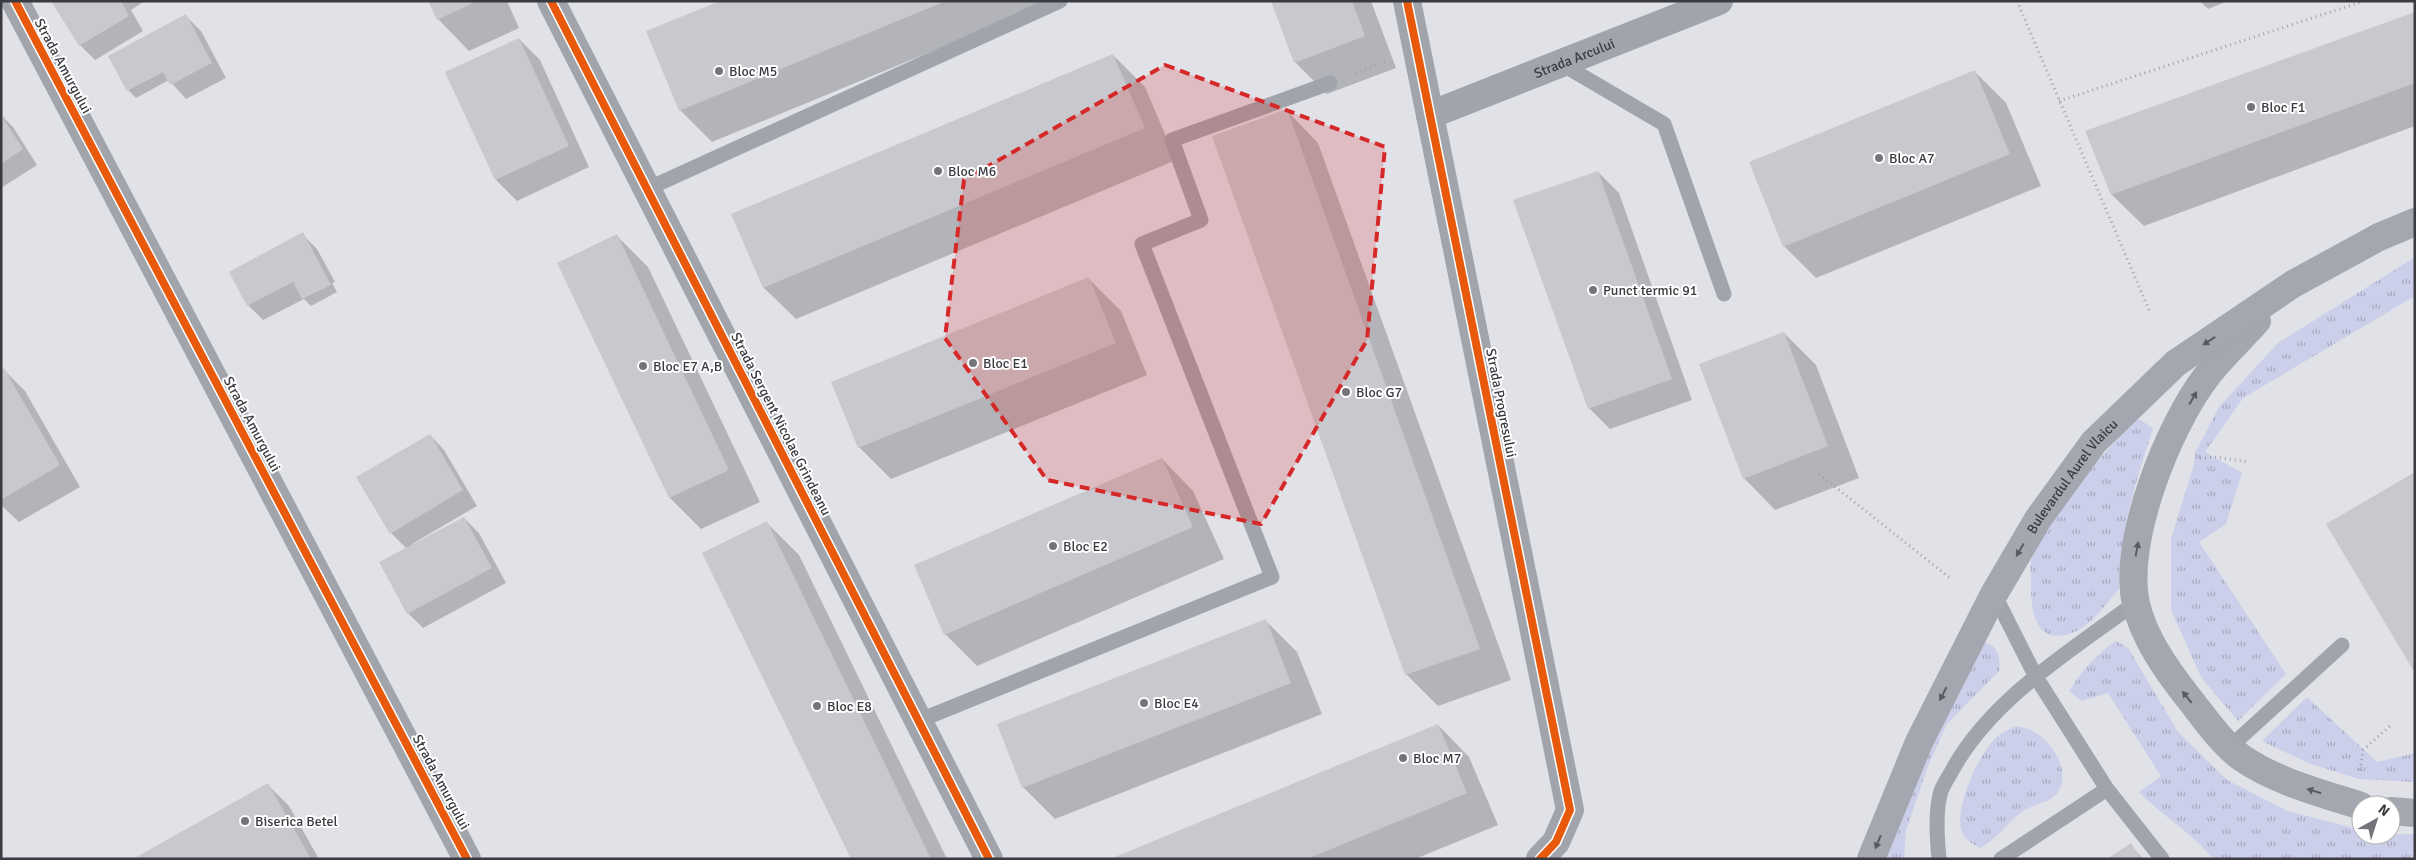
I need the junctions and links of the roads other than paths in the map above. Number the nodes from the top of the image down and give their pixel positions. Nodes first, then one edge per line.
1 (15, 1) edge
2 (551, 1) edge
3 (1060, 1) edge
4 (1406, 1) edge
5 (1718, 1) edge
6 (1560, 64) junction
7 (1330, 83) road end
8 (1430, 115) junction
9 (647, 189) junction
10 (2415, 222) edge
11 (2293, 284) junction
12 (1724, 294) dead end
13 (1994, 594) junction
14 (2136, 602) junction
15 (2342, 645) dead end
16 (2036, 677) junction
17 (918, 721) junction
18 (2229, 748) junction
19 (2107, 789) junction
20 (2351, 803) edge
21 (2401, 812) edge
22 (2415, 813) edge
23 (467, 859) edge
24 (988, 859) edge
25 (1540, 859) edge
26 (1871, 859) edge
27 (1939, 859) edge
28 (2001, 859) edge
29 (2162, 859) edge

1 - 23 street, Strada Amurgului
2 - 9 street, Strada Sergent Nicolae Grindeanu
3 - 9 lane
4 - 8 street, Strada Progresului
5 - 6 street, Strada Arcului
6 - 8 street, Strada Arcului
6 - 12 lane
7 - 17 lane
8 - 25 street, Strada Progresului
9 - 17 street, Strada Sergent Nicolae Grindeanu
10 - 11 main road, Bulevardul Aurel Vlaicu
11 -> 13 main road, Bulevardul Aurel Vlaicu
14 -> 11 main road
13 - 16 lane
13 -> 26 main road, Bulevardul Aurel Vlaicu
14 - 16 lane
18 -> 14 main road
15 - 18 lane
16 - 19 lane
16 - 27 lane
17 - 24 street, Strada Sergent Nicolae Grindeanu
20 -> 18 main road
19 - 28 lane
19 - 29 lane
21 - 22 main road

